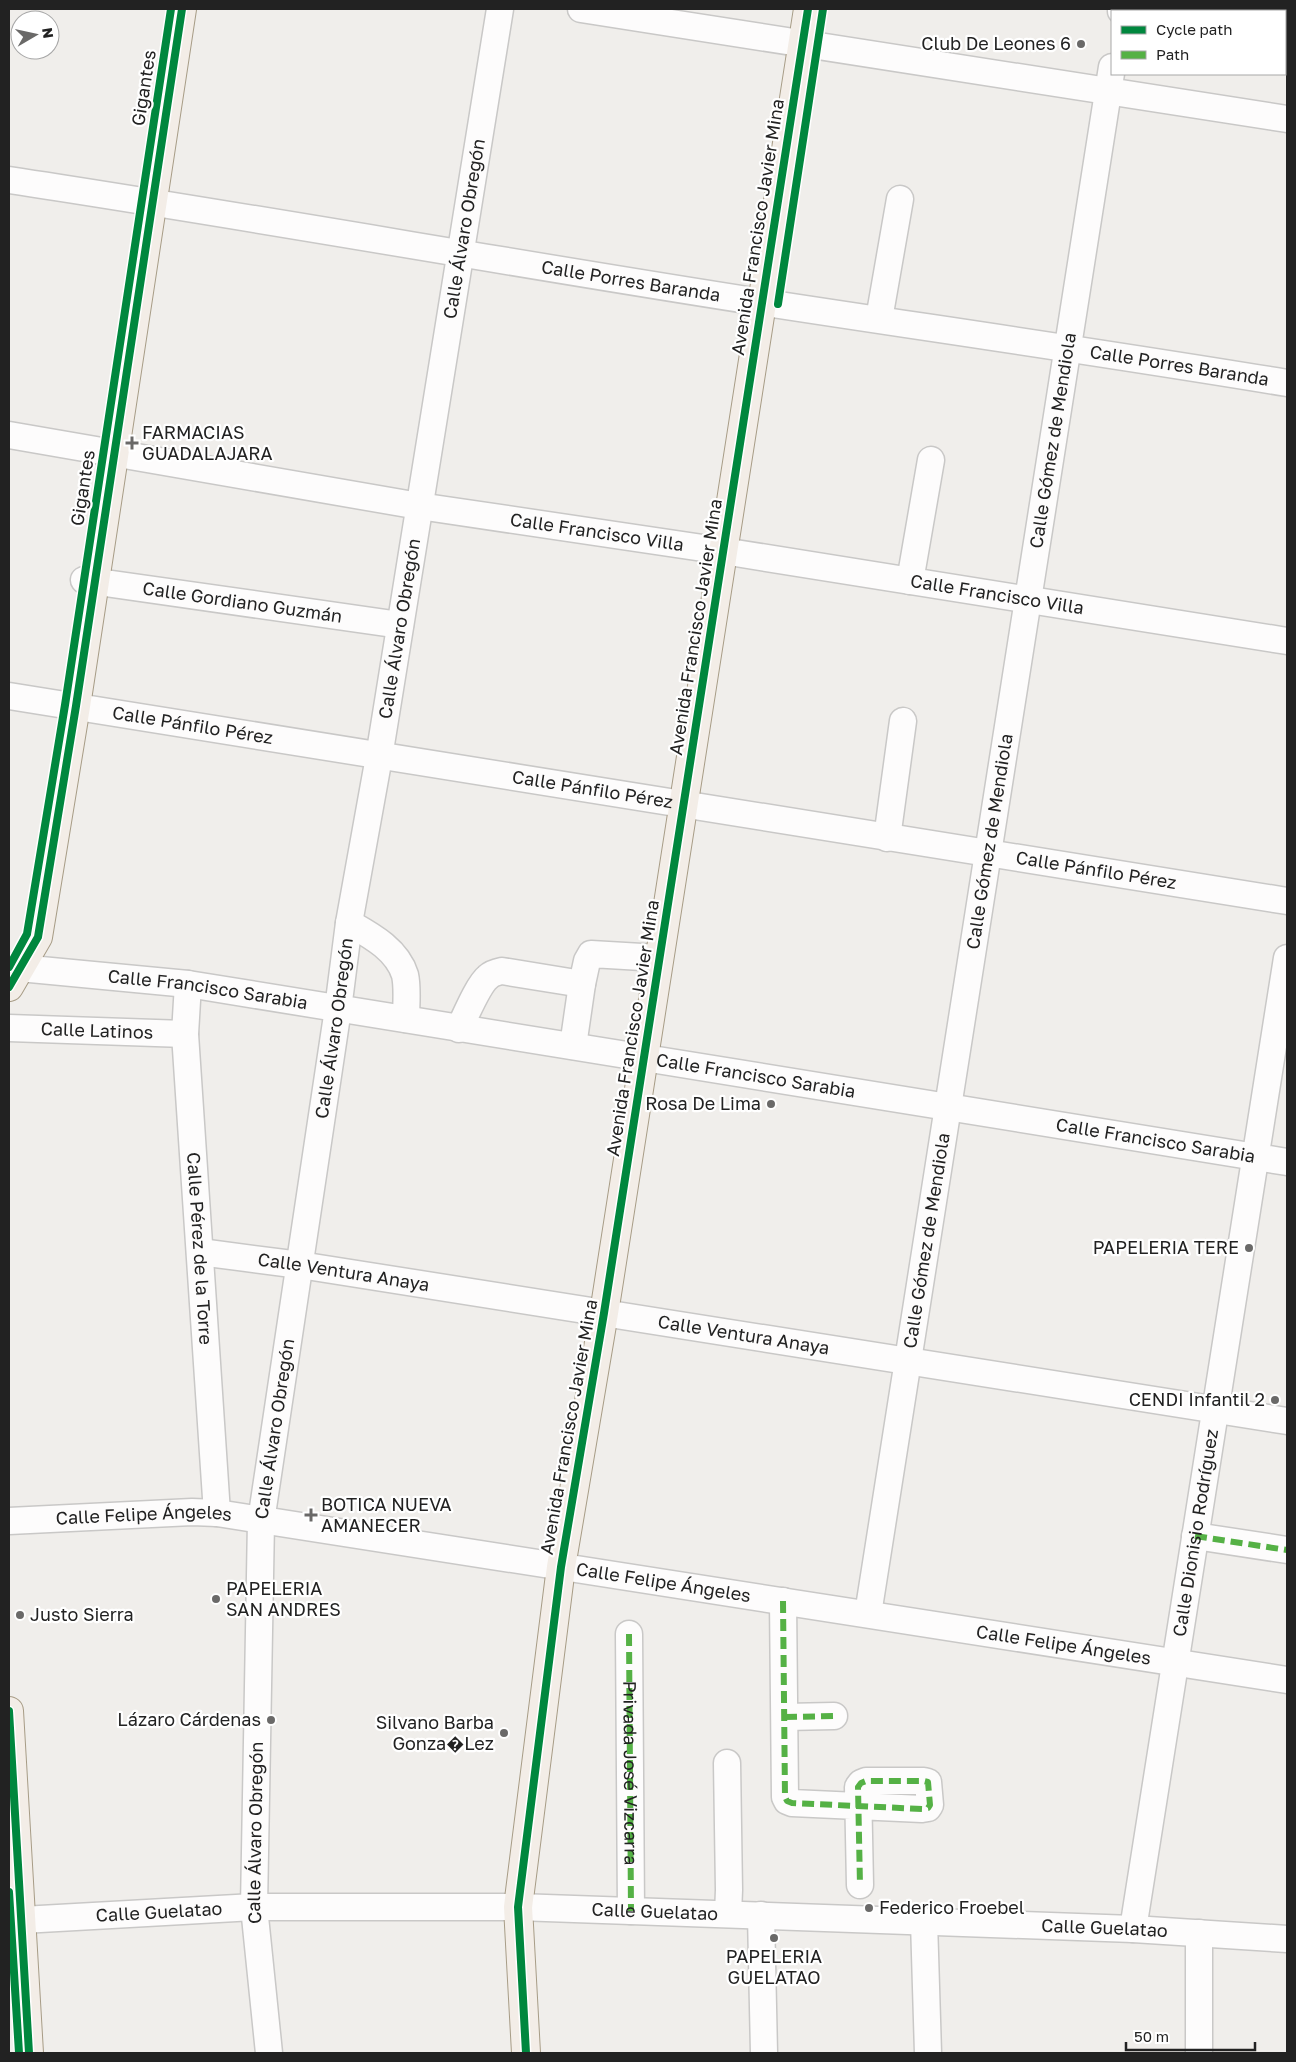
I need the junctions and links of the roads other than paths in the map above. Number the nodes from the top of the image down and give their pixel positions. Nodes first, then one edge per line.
1 (182, 9) edge
2 (500, 9) edge
3 (581, 9) edge
4 (808, 9) edge
5 (802, 43) junction
6 (1110, 79) edge
7 (1287, 119) edge
8 (9, 180) edge
9 (900, 199) dead end
10 (153, 202) junction
11 (460, 253) junction
12 (762, 302) junction
13 (879, 319) junction
14 (1069, 347) junction
15 (1287, 383) edge
16 (9, 435) edge
17 (114, 453) junction
18 (931, 460) dead end
19 (419, 506) junction
20 (723, 551) junction
21 (89, 580) junction
22 (910, 581) junction
23 (1029, 600) junction
24 (400, 625) junction
25 (1287, 641) edge
26 (9, 696) edge
27 (76, 706) junction
28 (903, 721) dead end
29 (379, 757) junction
30 (683, 805) junction
31 (887, 838) junction
32 (989, 854) junction
33 (1287, 902) edge
34 (349, 922) junction
35 (659, 958) junction
36 (1287, 958) edge
37 (21, 974) edge
38 (188, 984) junction
39 (582, 984) junction
40 (338, 1008) junction
41 (406, 1019) junction
42 (9, 1028) edge
43 (459, 1029) junction
44 (185, 1034) junction
45 (573, 1046) junction
46 (644, 1058) junction
47 (949, 1107) junction
48 (1256, 1157) junction
49 (1287, 1162) edge
50 (200, 1252) junction
51 (300, 1265) junction
52 (604, 1313) junction
53 (910, 1361) junction
54 (1216, 1409) junction
55 (1287, 1421) edge
56 (217, 1513) junction
57 (9, 1521) edge
58 (261, 1521) junction
59 (1196, 1536) junction
60 (1287, 1550) edge
61 (561, 1567) junction
62 (783, 1601) junction
63 (868, 1614) junction
64 (629, 1634) dead end
65 (1175, 1662) junction
66 (1287, 1680) edge
67 (9, 1711) edge
68 (834, 1716) dead end
69 (785, 1717) junction
70 (727, 1763) dead end
71 (11, 1780) edge
72 (860, 1886) dead end
73 (254, 1907) junction
74 (518, 1907) junction
75 (631, 1911) junction
76 (728, 1914) junction
77 (761, 1916) junction
78 (924, 1921) junction
79 (15, 1924) edge
80 (1133, 1929) junction
81 (1199, 1933) junction
82 (1287, 1939) edge
83 (30, 2053) edge
84 (269, 2053) edge
85 (526, 2053) edge
86 (764, 2053) edge
87 (928, 2053) edge
88 (1199, 2053) edge

1 - 10 main road
2 - 11 street, Calle Álvaro Obregón
3 - 5 street
4 - 5 main road, Avenida Francisco Javier Mina
5 - 6 street
5 - 12 main road, Avenida Francisco Javier Mina
6 - 7 street
6 - 14 street, Calle Gómez de Mendiola
8 - 10 street, Calle Porres Baranda
9 - 13 street
10 - 11 street, Calle Porres Baranda
10 - 17 main road
11 - 12 street, Calle Porres Baranda
11 - 19 street, Calle Álvaro Obregón
12 - 13 street, Calle Porres Baranda
12 - 20 main road, Avenida Francisco Javier Mina
13 - 14 street, Calle Porres Baranda
14 - 15 street, Calle Porres Baranda
14 - 23 street, Calle Gómez de Mendiola
16 - 17 street, Calle Francisco Villa
17 - 19 street, Calle Francisco Villa
17 - 21 main road
18 - 22 street
19 - 20 street, Calle Francisco Villa
19 - 24 street, Calle Álvaro Obregón
20 - 22 street, Calle Francisco Villa
20 - 30 main road, Avenida Francisco Javier Mina
21 - 24 street, Calle Gordiano Guzmán
21 - 27 main road
22 - 23 street, Calle Francisco Villa
23 - 25 street, Calle Francisco Villa
23 - 32 street, Calle Gómez de Mendiola
24 - 29 street, Calle Álvaro Obregón
26 - 27 street, Calle Pánfilo Pérez
27 - 29 street, Calle Pánfilo Pérez
27 - 37 main road
28 - 31 street
29 - 30 street, Calle Pánfilo Pérez
29 - 34 street, Calle Álvaro Obregón
30 - 31 street, Calle Pánfilo Pérez
30 - 35 main road, Avenida Francisco Javier Mina
31 - 32 street, Calle Pánfilo Pérez
32 - 33 street, Calle Pánfilo Pérez
32 - 47 street, Calle Gómez de Mendiola
34 - 40 street, Calle Álvaro Obregón
34 - 41 street
35 - 39 street
35 - 46 main road, Avenida Francisco Javier Mina
36 - 48 street, Calle Dionisio Rodríguez
37 - 38 street, Calle Francisco Sarabia
38 - 40 street, Calle Francisco Sarabia
38 - 44 street, Calle Pérez de la Torre
39 - 43 street
39 - 45 street
40 - 41 street, Calle Francisco Sarabia
40 - 51 street, Calle Álvaro Obregón
41 - 43 street, Calle Francisco Sarabia
42 - 44 street, Calle Latinos
43 - 45 street, Calle Francisco Sarabia
44 - 50 street, Calle Pérez de la Torre
45 - 46 street, Calle Francisco Sarabia
46 - 47 street, Calle Francisco Sarabia
46 - 52 main road, Avenida Francisco Javier Mina
47 - 48 street, Calle Francisco Sarabia
47 - 53 street, Calle Gómez de Mendiola
48 - 49 street, Calle Francisco Sarabia
48 - 54 street, Calle Dionisio Rodríguez
50 - 51 street, Calle Ventura Anaya
50 - 56 street, Calle Pérez de la Torre
51 - 52 street, Calle Ventura Anaya
51 - 58 street, Calle Álvaro Obregón
52 - 53 street, Calle Ventura Anaya
52 - 61 main road, Avenida Francisco Javier Mina
53 - 54 street, Calle Ventura Anaya
53 - 63 street, Calle Gómez de Mendiola
54 - 55 street, Calle Ventura Anaya
54 - 59 street, Calle Dionisio Rodríguez
56 - 57 street, Calle Felipe Ángeles
56 - 58 street, Calle Felipe Ángeles
58 - 61 street, Calle Felipe Ángeles
58 - 73 street, Calle Álvaro Obregón
59 - 60 street
59 - 65 street, Calle Dionisio Rodríguez
61 - 62 street, Calle Felipe Ángeles
61 - 74 main road, Avenida Francisco Javier Mina
62 - 63 street, Calle Felipe Ángeles
62 - 69 street
63 - 65 street, Calle Felipe Ángeles
64 - 75 street, Privada José Vizcarra
65 - 66 street, Calle Felipe Ángeles
65 - 80 street, Calle Dionisio Rodríguez
67 - 71 main road
68 - 69 street
69 - 72 street
70 - 76 street
71 - 79 main road
73 - 74 street, Calle Guelatao
73 - 79 street, Calle Guelatao
73 - 84 street, Calle Álvaro Obregón
74 - 75 street, Calle Guelatao
74 - 85 main road, Avenida Francisco Javier Mina
75 - 76 street, Calle Guelatao
76 - 77 street, Calle Guelatao
77 - 78 street, Calle Guelatao
77 - 86 street
78 - 80 street, Calle Guelatao
78 - 87 street
79 - 83 main road
80 - 81 street, Calle Guelatao
81 - 82 street, Calle Guelatao
81 - 88 street

